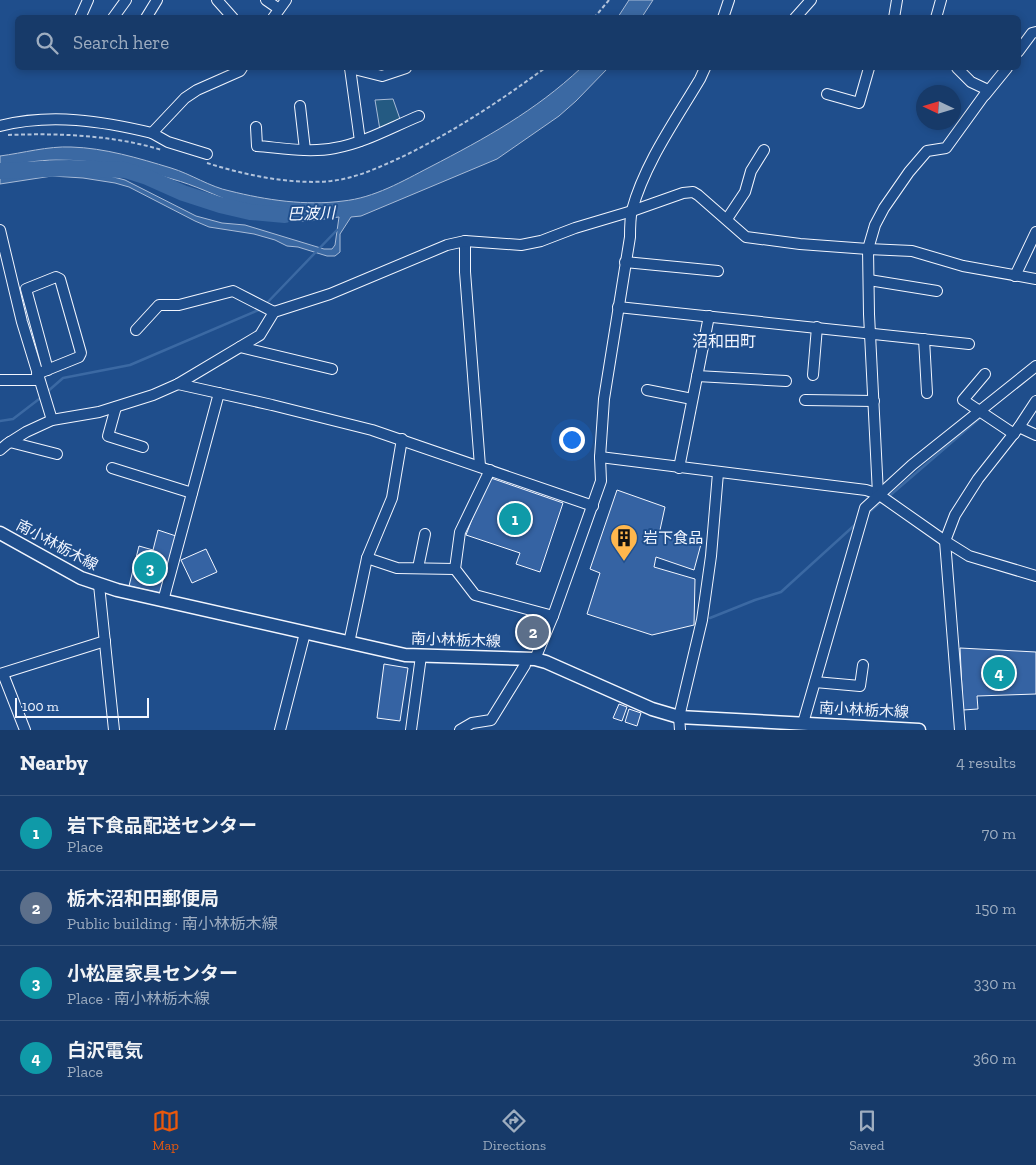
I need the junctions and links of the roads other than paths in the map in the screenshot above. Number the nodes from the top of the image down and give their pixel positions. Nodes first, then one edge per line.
1 (88, 0) edge
2 (126, 0) edge
3 (156, 0) edge
4 (217, 0) edge
5 (266, 0) edge
6 (286, 0) edge
7 (729, 0) edge
8 (811, 0) edge
9 (897, 0) edge
10 (941, 0) edge
11 (276, 13) edge
12 (81, 15) edge
13 (115, 15) edge
14 (148, 15) edge
15 (230, 15) edge
16 (724, 15) edge
17 (798, 15) edge
18 (894, 15) edge
19 (937, 15) edge
20 (1036, 32) edge
21 (1021, 48) edge
22 (241, 70) edge
23 (350, 70) edge
24 (358, 70) edge
25 (400, 70) edge
26 (704, 70) edge
27 (868, 70) edge
28 (958, 70) edge
29 (1005, 70) edge
30 (988, 90) junction
31 (827, 94) dead end
32 (300, 106) dead end
33 (419, 116) dead end
34 (0, 126) edge
35 (256, 127) dead end
36 (152, 133) junction
37 (360, 141) junction
38 (305, 150) junction
39 (764, 150) dead end
40 (207, 154) dead end
41 (632, 211) junction
42 (726, 219) junction
43 (0, 230) edge
44 (1036, 232) edge
45 (465, 241) junction
46 (868, 250) junction
47 (625, 262) junction
48 (718, 271) dead end
49 (1015, 276) junction
50 (1036, 279) edge
51 (869, 280) junction
52 (937, 291) dead end
53 (618, 307) junction
54 (274, 312) junction
55 (708, 316) junction
56 (817, 327) junction
57 (136, 330) dead end
58 (870, 333) junction
59 (924, 339) junction
60 (969, 344) dead end
61 (240, 347) junction
62 (1036, 366) edge
63 (332, 369) dead end
64 (48, 370) junction
65 (985, 374) dead end
66 (813, 375) dead end
67 (697, 376) junction
68 (38, 377) junction
69 (0, 380) edge
70 (786, 382) dead end
71 (178, 384) junction
72 (647, 390) dead end
73 (927, 392) dead end
74 (219, 393) junction
75 (692, 399) junction
76 (805, 400) dead end
77 (874, 401) junction
78 (1036, 401) edge
79 (116, 407) junction
80 (980, 411) junction
81 (52, 420) junction
82 (1017, 430) junction
83 (1036, 435) edge
84 (402, 439) junction
85 (10, 442) junction
86 (143, 447) dead end
87 (0, 450) edge
88 (58, 454) dead end
89 (600, 457) junction
90 (112, 468) dead end
91 (485, 468) junction
92 (679, 468) junction
93 (718, 473) junction
94 (192, 493) junction
95 (878, 494) junction
96 (593, 506) junction
97 (0, 533) edge
98 (425, 534) dead end
99 (945, 541) junction
100 (367, 558) junction
101 (418, 568) junction
102 (455, 569) junction
103 (1036, 576) edge
104 (99, 585) junction
105 (163, 601) junction
106 (553, 616) junction
107 (305, 633) junction
108 (105, 641) junction
109 (349, 643) junction
110 (420, 656) junction
111 (530, 658) junction
112 (863, 665) dead end
113 (1, 674) edge
114 (815, 682) junction
115 (803, 723) junction
116 (679, 724) edge
117 (822, 727) edge
118 (25, 730) edge
119 (114, 730) edge
120 (280, 730) edge
121 (410, 730) edge
122 (460, 730) edge
123 (919, 730) edge
124 (960, 730) edge

1 - 12 street
2 - 13 street
3 - 14 street
4 - 15 street
5 - 11 street
6 - 11 street
7 - 16 street
8 - 17 street
9 - 18 street
10 - 19 street
20 - 21 street
22 - 36 street
23 - 37 street
24 - 25 street
26 - 41 street
27 - 31 street
28 - 30 street
29 - 30 street
30 - 46 street
32 - 38 street
33 - 37 street
34 - 36 street
35 - 38 street
36 - 40 street
37 - 38 street
39 - 42 street
41 - 42 street
41 - 45 street
41 - 47 street
42 - 46 street
43 - 68 street
44 - 49 street
45 - 54 street
45 - 91 street
46 - 49 street
46 - 51 street
47 - 48 street
47 - 53 street
49 - 50 street
51 - 52 street
51 - 58 street
53 - 55 street
53 - 89 street
54 - 57 street
54 - 61 street
55 - 56 street
55 - 67 street
56 - 58 street
56 - 66 street
58 - 59 street
58 - 77 street
59 - 60 street
59 - 73 street
61 - 63 street
61 - 71 street
62 - 80 street
64 - 64 street
64 - 68 street
65 - 80 street
67 - 70 street
67 - 75 street
68 - 69 street
68 - 81 street
71 - 74 street
71 - 79 street
72 - 75 street
74 - 84 street
74 - 94 street
75 - 92 street
76 - 77 street
77 - 95 street
78 - 82 street
79 - 81 street
79 - 86 street
80 - 82 street
80 - 95 street
81 - 85 street
82 - 83 street
82 - 99 street
84 - 91 street
84 - 100 street
85 - 87 street
85 - 88 street
89 - 92 street
89 - 96 street
90 - 94 street
91 - 96 street
91 - 102 street
92 - 93 street
93 - 95 street
93 - 116 street
94 - 105 street
95 - 99 street
95 - 114 street
96 - 106 street
97 - 104 main road, 南小林栃木線
98 - 101 street
99 - 103 street
99 - 124 street
100 - 101 street
100 - 109 street
101 - 102 street
102 - 106 street
104 - 105 main road, 南小林栃木線
104 - 108 street
105 - 107 main road, 南小林栃木線
106 - 111 street
107 - 109 main road, 南小林栃木線
107 - 120 street
108 - 113 street
108 - 119 street
109 - 110 main road, 南小林栃木線
110 - 111 main road, 南小林栃木線
110 - 121 street
111 - 116 main road, 南小林栃木線
111 - 122 street
112 - 114 street
113 - 118 street
114 - 115 street
115 - 116 main road, 南小林栃木線
115 - 117 main road, 南小林栃木線
117 - 123 main road, 南小林栃木線

